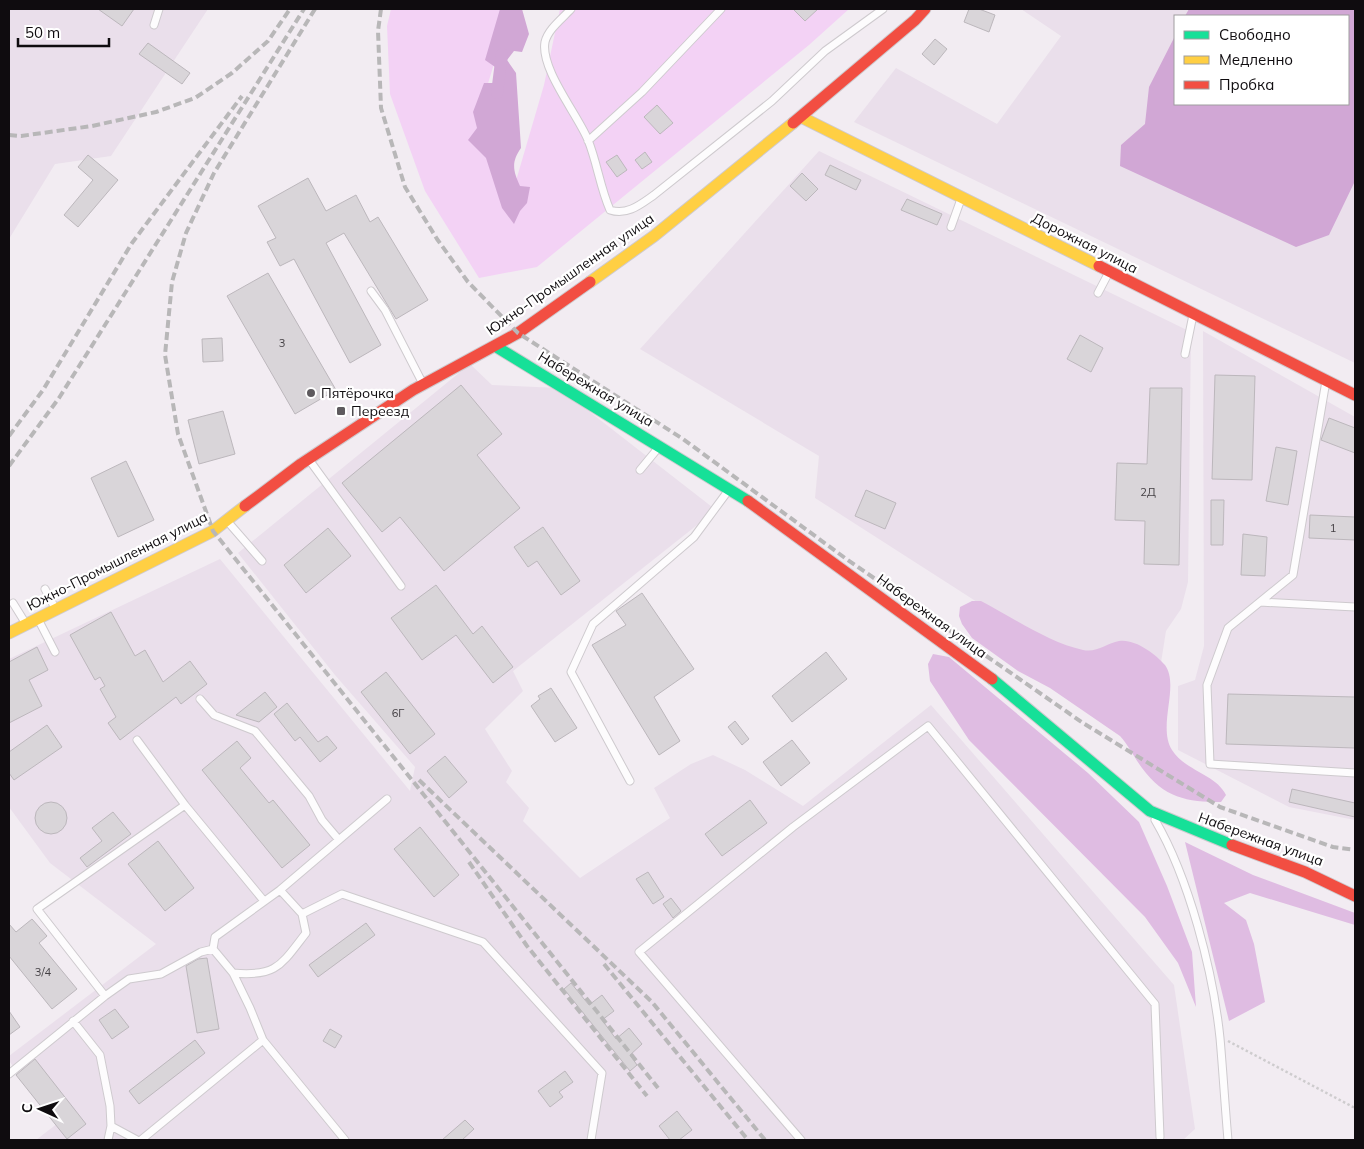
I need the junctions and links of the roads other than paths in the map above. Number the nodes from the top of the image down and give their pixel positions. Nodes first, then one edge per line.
1 (159, 9) edge
2 (571, 9) edge
3 (721, 9) edge
4 (883, 9) edge
5 (925, 9) edge
6 (154, 25) dead end
7 (800, 117) junction
8 (588, 141) junction
9 (962, 198) junction
10 (951, 226) dead end
11 (1109, 272) junction
12 (371, 290) dead end
13 (1098, 293) dead end
14 (1194, 314) junction
15 (495, 346) junction
16 (1185, 354) dead end
17 (1326, 381) junction
18 (424, 384) junction
19 (1355, 395) edge
20 (659, 446) junction
21 (309, 459) junction
22 (640, 470) dead end
23 (730, 489) junction
24 (227, 521) junction
25 (262, 561) dead end
26 (401, 586) dead end
27 (45, 589) dead end
28 (1260, 602) junction
29 (13, 603) dead end
30 (1355, 607) edge
31 (56, 610) junction
32 (38, 618) junction
33 (26, 624) junction
34 (9, 632) edge
35 (55, 652) dead end
36 (200, 700) dead end
37 (137, 740) dead end
38 (1355, 773) edge
39 (630, 781) dead end
40 (387, 799) dead end
41 (185, 805) junction
42 (1150, 811) junction
43 (339, 840) junction
44 (280, 890) junction
45 (1355, 896) edge
46 (264, 901) junction
47 (302, 914) junction
48 (213, 949) junction
49 (233, 973) junction
50 (104, 996) junction
51 (73, 1021) junction
52 (262, 1040) junction
53 (9, 1074) edge
54 (111, 1126) junction
55 (1160, 1137) dead end
56 (108, 1140) edge
57 (137, 1140) edge
58 (141, 1140) edge
59 (346, 1140) edge
60 (591, 1140) edge
61 (801, 1140) edge
62 (1228, 1140) edge

1 - 6 lane
2 - 8 lane
3 - 8 lane
4 - 8 lane
5 - 7 street, Южно-Промышленная улица
7 - 9 street, Дорожная улица
7 - 15 street, Южно-Промышленная улица
9 - 10 lane
9 - 11 street, Дорожная улица
11 - 13 lane
11 - 14 street, Дорожная улица
12 - 18 lane
14 - 16 lane
14 - 17 street, Дорожная улица
15 - 18 street, Южно-Промышленная улица
15 - 20 street, Набережная улица
17 - 19 street, Дорожная улица
17 - 28 lane
18 - 21 street, Южно-Промышленная улица
20 - 22 lane
20 - 23 street, Набережная улица
21 - 24 street, Южно-Промышленная улица
21 - 26 lane
23 - 39 lane
23 - 42 street, Набережная улица
24 - 25 lane
24 - 31 street, Южно-Промышленная улица
27 - 31 lane
28 - 30 lane
28 - 38 lane
29 - 33 lane
31 - 32 street, Южно-Промышленная улица
32 - 33 street, Южно-Промышленная улица
32 - 35 lane
33 - 34 street, Южно-Промышленная улица
36 - 43 lane
37 - 41 lane
40 - 43 lane
41 - 46 lane
41 - 50 lane
42 - 45 street, Набережная улица
42 - 62 lane
43 - 44 lane
44 - 46 lane
44 - 47 lane
46 - 48 lane
47 - 49 lane
47 - 60 lane
48 - 49 lane
48 - 50 lane
49 - 52 lane
50 - 51 lane
51 - 53 lane
51 - 54 lane
52 - 58 lane
52 - 59 lane
54 - 56 lane
54 - 57 lane
55 - 61 lane

